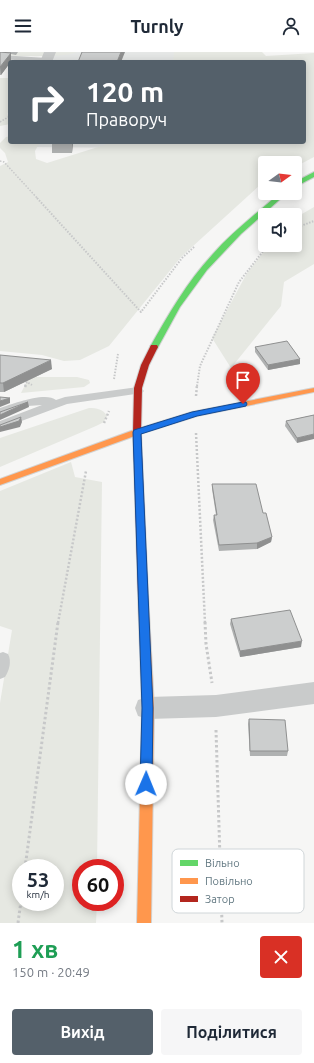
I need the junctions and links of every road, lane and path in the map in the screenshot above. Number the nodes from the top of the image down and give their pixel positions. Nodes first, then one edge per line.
1 (0, 57) edge
2 (48, 58) edge
3 (0, 161) edge
4 (314, 174) edge
5 (302, 181) edge
6 (276, 200) edge
7 (314, 221) edge
8 (302, 225) edge
9 (263, 252) edge
10 (141, 312) dead end
11 (314, 390) edge
12 (138, 391) junction
13 (65, 401) junction
14 (0, 412) edge
15 (195, 414) junction
16 (0, 425) edge
17 (137, 432) junction
18 (87, 466) dead end
19 (0, 482) edge
20 (314, 693) edge
21 (216, 706) junction
22 (148, 708) junction
23 (220, 849) edge
24 (26, 859) edge
25 (20, 911) edge
26 (222, 913) edge
27 (18, 923) edge
28 (144, 923) edge
29 (222, 923) edge

1 - 2 lane
3 - 10 path
4 - 5 main road
6 - 12 main road
7 - 8 path
9 - 15 path
11 - 15 main road
12 - 13 lane
12 - 17 main road
13 - 14 lane
13 - 16 lane
15 - 17 main road
15 - 21 path
17 - 19 main road
17 - 22 main road
18 - 24 path
20 - 21 street
21 - 22 street
21 - 23 path
22 - 28 main road
25 - 27 path
26 - 29 path

